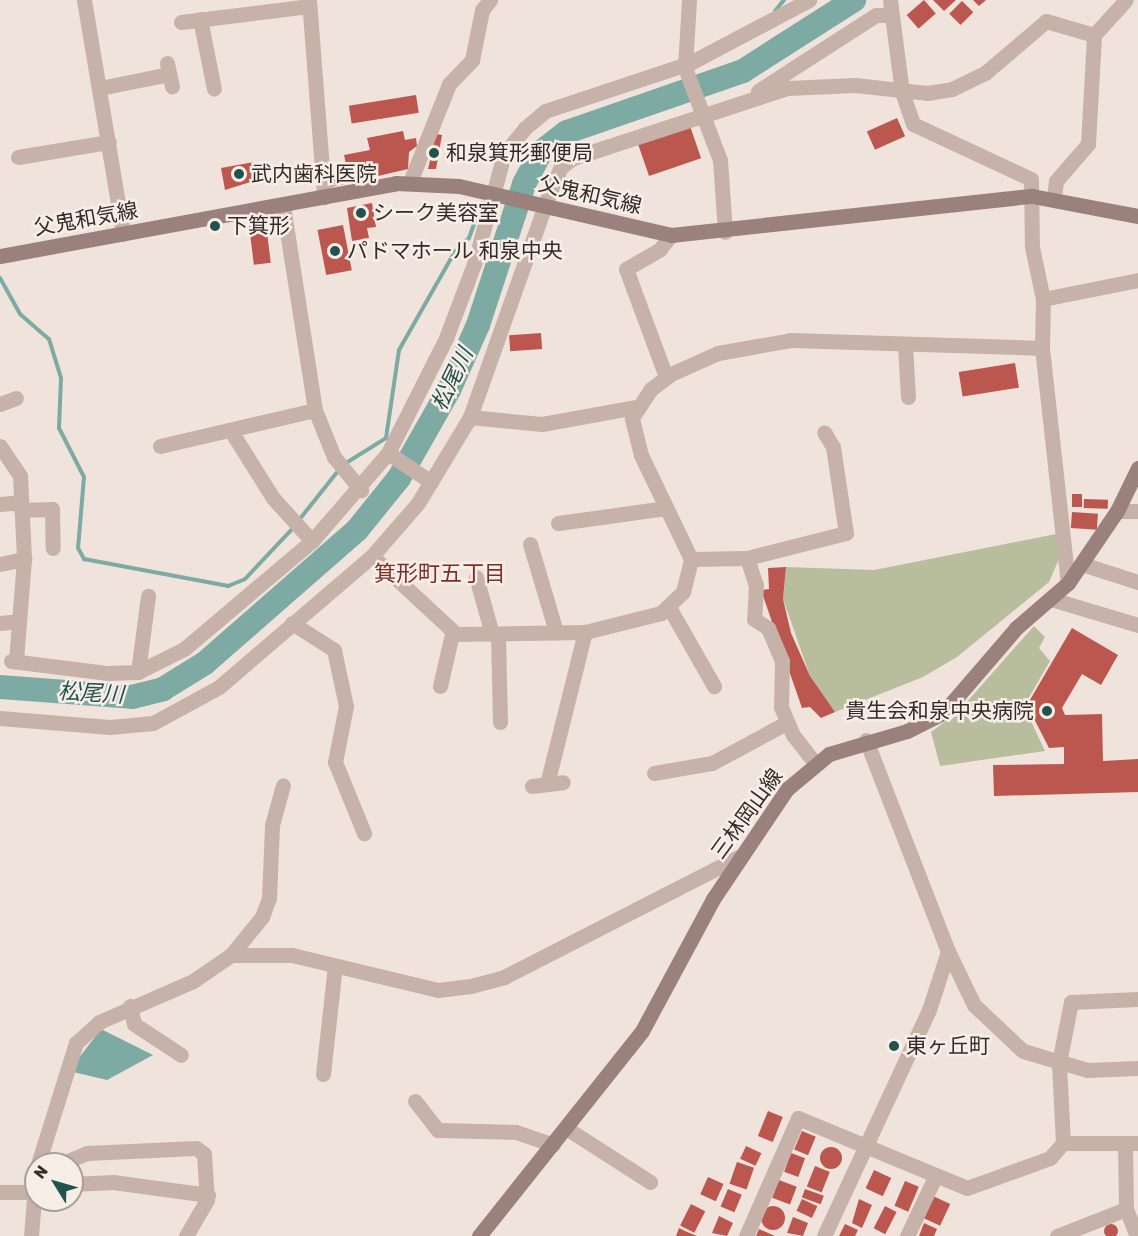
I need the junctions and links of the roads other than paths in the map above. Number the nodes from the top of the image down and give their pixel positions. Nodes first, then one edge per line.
1 (84, 0) edge
2 (490, 0) edge
3 (689, 0) edge
4 (808, 0) edge
5 (1126, 0) edge
6 (309, 3) edge
7 (892, 5) edge
8 (200, 19) junction
9 (181, 22) dead end
10 (1094, 35) junction
11 (685, 66) junction
12 (169, 74) dead end
13 (100, 88) junction
14 (214, 89) dead end
15 (902, 92) junction
16 (750, 96) junction
17 (700, 113) junction
18 (109, 142) junction
19 (18, 157) dead end
20 (410, 182) junction
21 (495, 194) junction
22 (1032, 196) junction
23 (324, 197) junction
24 (1054, 197) junction
25 (283, 205) junction
26 (543, 205) junction
27 (1138, 216) edge
28 (725, 232) junction
29 (123, 234) junction
30 (671, 235) junction
31 (0, 256) edge
32 (1138, 280) edge
33 (1043, 298) junction
34 (905, 345) junction
35 (1042, 348) junction
36 (666, 377) junction
37 (912, 388) dead end
38 (16, 398) dead end
39 (0, 404) edge
40 (636, 407) junction
41 (315, 410) junction
42 (470, 417) junction
43 (231, 431) junction
44 (824, 432) dead end
45 (0, 446) edge
46 (160, 446) dead end
47 (390, 454) junction
48 (1138, 468) edge
49 (429, 481) junction
50 (361, 490) junction
51 (0, 504) edge
52 (21, 506) junction
53 (666, 508) junction
54 (1117, 511) junction
55 (1138, 511) edge
56 (558, 523) dead end
57 (312, 541) junction
58 (530, 544) dead end
59 (53, 548) dead end
60 (372, 555) junction
61 (747, 558) junction
62 (24, 559) junction
63 (691, 559) junction
64 (0, 564) edge
65 (1082, 564) junction
66 (476, 577) dead end
67 (1138, 582) edge
68 (1068, 583) junction
69 (148, 596) dead end
70 (1051, 599) junction
71 (670, 609) junction
72 (19, 621) junction
73 (0, 623) edge
74 (292, 623) junction
75 (1138, 625) edge
76 (556, 632) junction
77 (585, 632) junction
78 (452, 634) junction
79 (495, 634) junction
80 (138, 672) junction
81 (440, 686) dead end
82 (714, 686) dead end
83 (504, 712) dead end
84 (0, 718) edge
85 (786, 723) junction
86 (866, 740) junction
87 (815, 763) junction
88 (663, 776) dead end
89 (283, 785) dead end
90 (532, 786) dead end
91 (364, 833) dead end
92 (739, 857) junction
93 (948, 951) junction
94 (231, 955) junction
95 (335, 966) junction
96 (1138, 999) edge
97 (130, 1006) junction
98 (181, 1055) dead end
99 (1059, 1063) junction
100 (1138, 1068) edge
101 (323, 1074) dead end
102 (415, 1101) dead end
103 (566, 1128) junction
104 (1063, 1143) junction
105 (1131, 1143) edge
106 (552, 1145) junction
107 (865, 1146) junction
108 (42, 1152) edge
109 (84, 1155) edge
110 (935, 1177) junction
111 (650, 1182) dead end
112 (84, 1183) edge
113 (24, 1184) edge
114 (0, 1192) edge
115 (208, 1195) junction
116 (1126, 1209) junction
117 (33, 1212) edge
118 (31, 1236) edge
119 (186, 1236) edge
120 (479, 1236) edge
121 (746, 1236) edge
122 (824, 1236) edge
123 (907, 1236) edge
124 (1059, 1236) edge
125 (1137, 1236) edge

1 - 13 street
2 - 20 street
3 - 11 street
4 - 11 street
5 - 10 street
6 - 8 street
6 - 23 street
7 - 15 street
7 - 16 street
8 - 9 street
8 - 14 street
10 - 15 street
10 - 24 street
11 - 17 street
11 - 21 street
12 - 13 street
13 - 18 street
15 - 16 street
15 - 22 street
16 - 17 street
17 - 26 street
17 - 28 street
18 - 19 street
18 - 29 street
20 - 21 main road, 父鬼和気線
20 - 23 main road, 父鬼和気線
21 - 26 main road, 父鬼和気線
21 - 47 street
22 - 24 main road, 父鬼和気線
22 - 28 main road, 父鬼和気線
22 - 33 street
23 - 25 main road, 父鬼和気線
24 - 27 main road, 父鬼和気線
25 - 29 main road, 父鬼和気線
25 - 41 street
26 - 30 main road, 父鬼和気線
26 - 42 street
28 - 30 main road, 父鬼和気線
29 - 31 main road, 父鬼和気線
30 - 36 street
32 - 33 street
33 - 35 street
34 - 35 street
34 - 36 street
34 - 37 street
35 - 68 street
36 - 40 street
38 - 39 street
40 - 42 street
40 - 53 street
41 - 43 street
41 - 50 street
42 - 49 street
43 - 46 street
43 - 57 street
44 - 61 street
45 - 52 street
47 - 49 street
47 - 50 street
48 - 54 main road, 三林岡山線
49 - 60 street
50 - 57 street
51 - 52 street
52 - 59 street
52 - 62 street
53 - 56 street
53 - 63 street
54 - 55 street
54 - 65 main road, 三林岡山線
57 - 80 street
58 - 76 street
60 - 74 street
60 - 78 street
61 - 63 street
61 - 85 street
62 - 64 street
62 - 72 street
63 - 71 street
65 - 67 street
65 - 68 main road, 三林岡山線
66 - 79 street
68 - 70 main road, 三林岡山線
69 - 80 street
70 - 75 street
70 - 86 main road, 三林岡山線
71 - 77 street
71 - 82 street
72 - 73 street
72 - 80 street
74 - 84 street
74 - 91 street
76 - 77 street
76 - 79 street
77 - 90 street
78 - 79 street
78 - 81 street
79 - 83 street
85 - 87 street
85 - 88 street
86 - 87 main road, 三林岡山線
86 - 93 street
87 - 92 main road, 三林岡山線
89 - 94 street
92 - 95 street
92 - 103 main road, 三林岡山線
93 - 99 street
93 - 107 street
94 - 95 street
94 - 97 street
95 - 101 street
96 - 99 street
97 - 98 street
97 - 108 street
99 - 100 street
99 - 104 street
102 - 106 street
103 - 106 main road, 三林岡山線
103 - 111 street
104 - 105 street
104 - 110 street
105 - 116 street
106 - 120 main road, 三林岡山線
107 - 110 street
107 - 121 street
107 - 122 street
109 - 115 street
110 - 123 street
112 - 115 street
113 - 114 street
115 - 119 street
116 - 124 street
116 - 125 street
117 - 118 street

